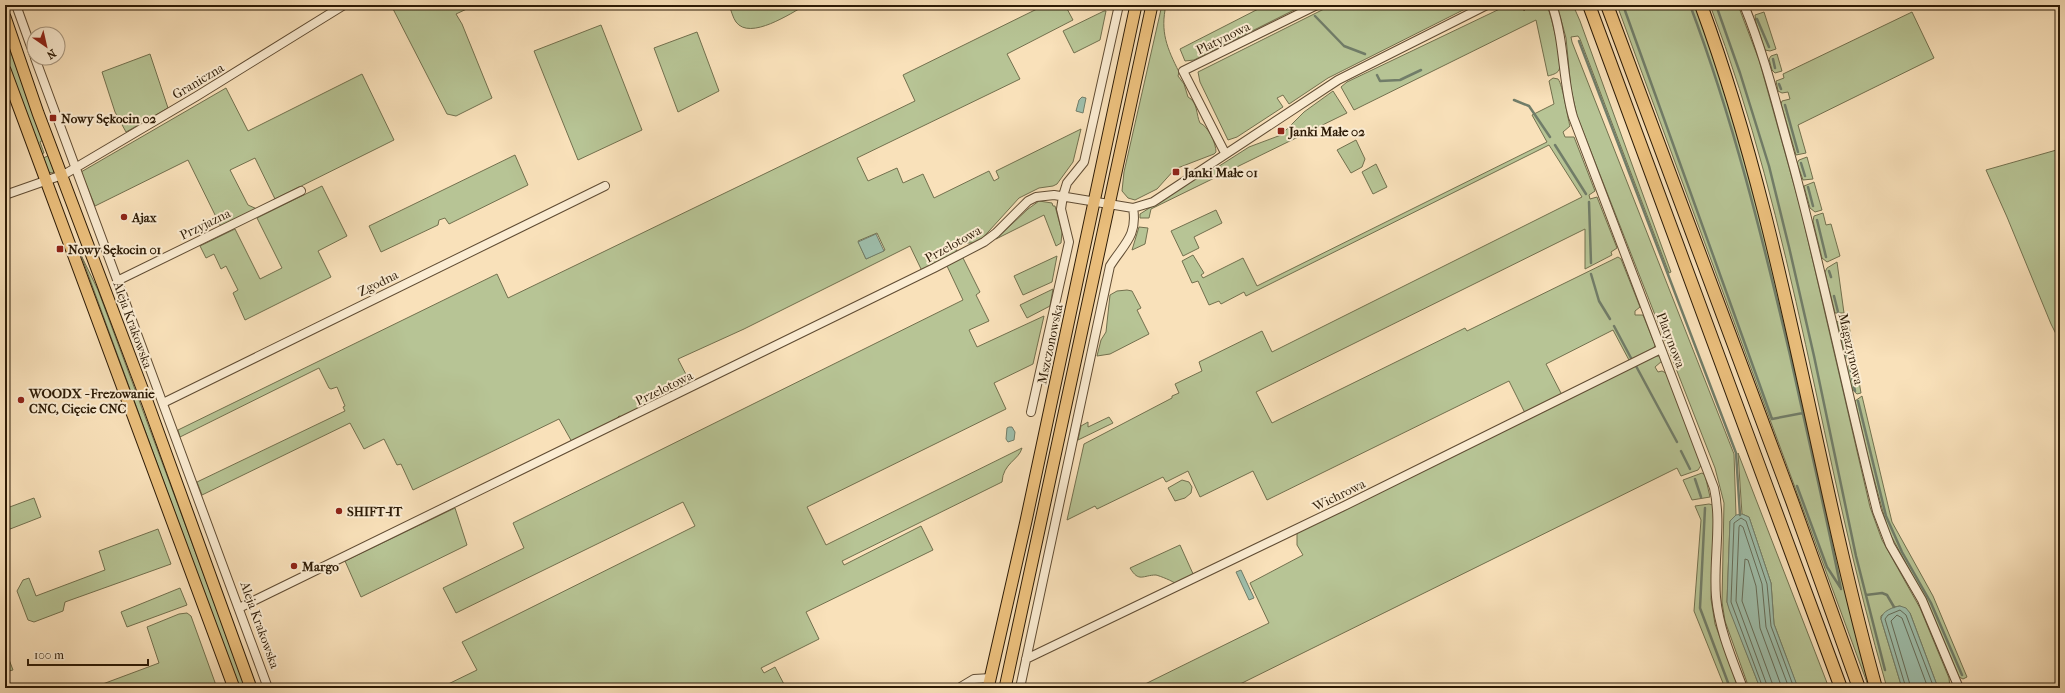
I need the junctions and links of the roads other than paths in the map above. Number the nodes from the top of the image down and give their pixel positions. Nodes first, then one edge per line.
1 (16, 5) edge
2 (344, 5) edge
3 (1119, 5) edge
4 (1136, 5) edge
5 (1152, 5) edge
6 (1317, 5) edge
7 (1487, 5) edge
8 (1552, 5) edge
9 (1585, 5) edge
10 (1589, 5) edge
11 (1607, 5) edge
12 (1701, 5) edge
13 (1744, 5) edge
14 (5, 17) edge
15 (26, 33) edge
16 (1602, 43) junction
17 (38, 66) edge
18 (5, 70) edge
19 (1225, 153) junction
20 (76, 167) junction
21 (62, 176) junction
22 (47, 182) junction
23 (605, 186) dead end
24 (301, 191) dead end
25 (5, 195) edge
26 (1063, 196) junction
27 (1093, 202) junction
28 (1108, 205) junction
29 (1133, 208) junction
30 (119, 280) junction
31 (1661, 349) junction
32 (150, 368) junction
33 (136, 374) junction
34 (163, 403) junction
35 (1031, 412) dead end
36 (239, 608) junction
37 (1026, 660) junction
38 (989, 683) edge
39 (234, 688) edge
40 (251, 688) edge
41 (268, 688) edge
42 (959, 688) edge
43 (1005, 688) edge
44 (1020, 688) edge
45 (1743, 688) edge
46 (1841, 688) edge
47 (1859, 688) edge
48 (1876, 688) edge
49 (1959, 688) edge

1 - 15 street
2 - 20 street, Graniczna
3 - 26 street
4 - 27 main road, Mszczonowska
5 - 28 main road
6 - 19 street, Platynowa
7 - 19 street
8 - 31 street, Platynowa
9 - 16 highway
10 - 16 highway
11 - 47 highway
12 - 48 highway
13 - 49 street, Magazynowa
14 - 21 main road, Aleja Krakowska
16 - 46 highway
17 - 20 street, Aleja Krakowska
18 - 22 main road
19 - 29 street
20 - 21 street, Graniczna
20 - 30 street, Aleja Krakowska
21 - 22 street, Graniczna
21 - 33 main road, Aleja Krakowska
22 - 25 street, Graniczna
22 - 39 main road
23 - 34 street, Zgodna
24 - 30 street, Przyjazna
26 - 27 street, Przelotowa
26 - 35 street
26 - 36 street, Przelotowa
27 - 28 street, Przelotowa
27 - 38 main road, Mszczonowska
28 - 29 street, Przelotowa
28 - 43 main road
29 - 37 street
30 - 32 street, Aleja Krakowska
31 - 37 street, Wichrowa
31 - 45 street, Platynowa
32 - 33 street
32 - 34 street, Aleja Krakowska
33 - 40 main road, Aleja Krakowska
34 - 36 street, Aleja Krakowska
36 - 41 street, Aleja Krakowska
37 - 44 street
38 - 42 street

